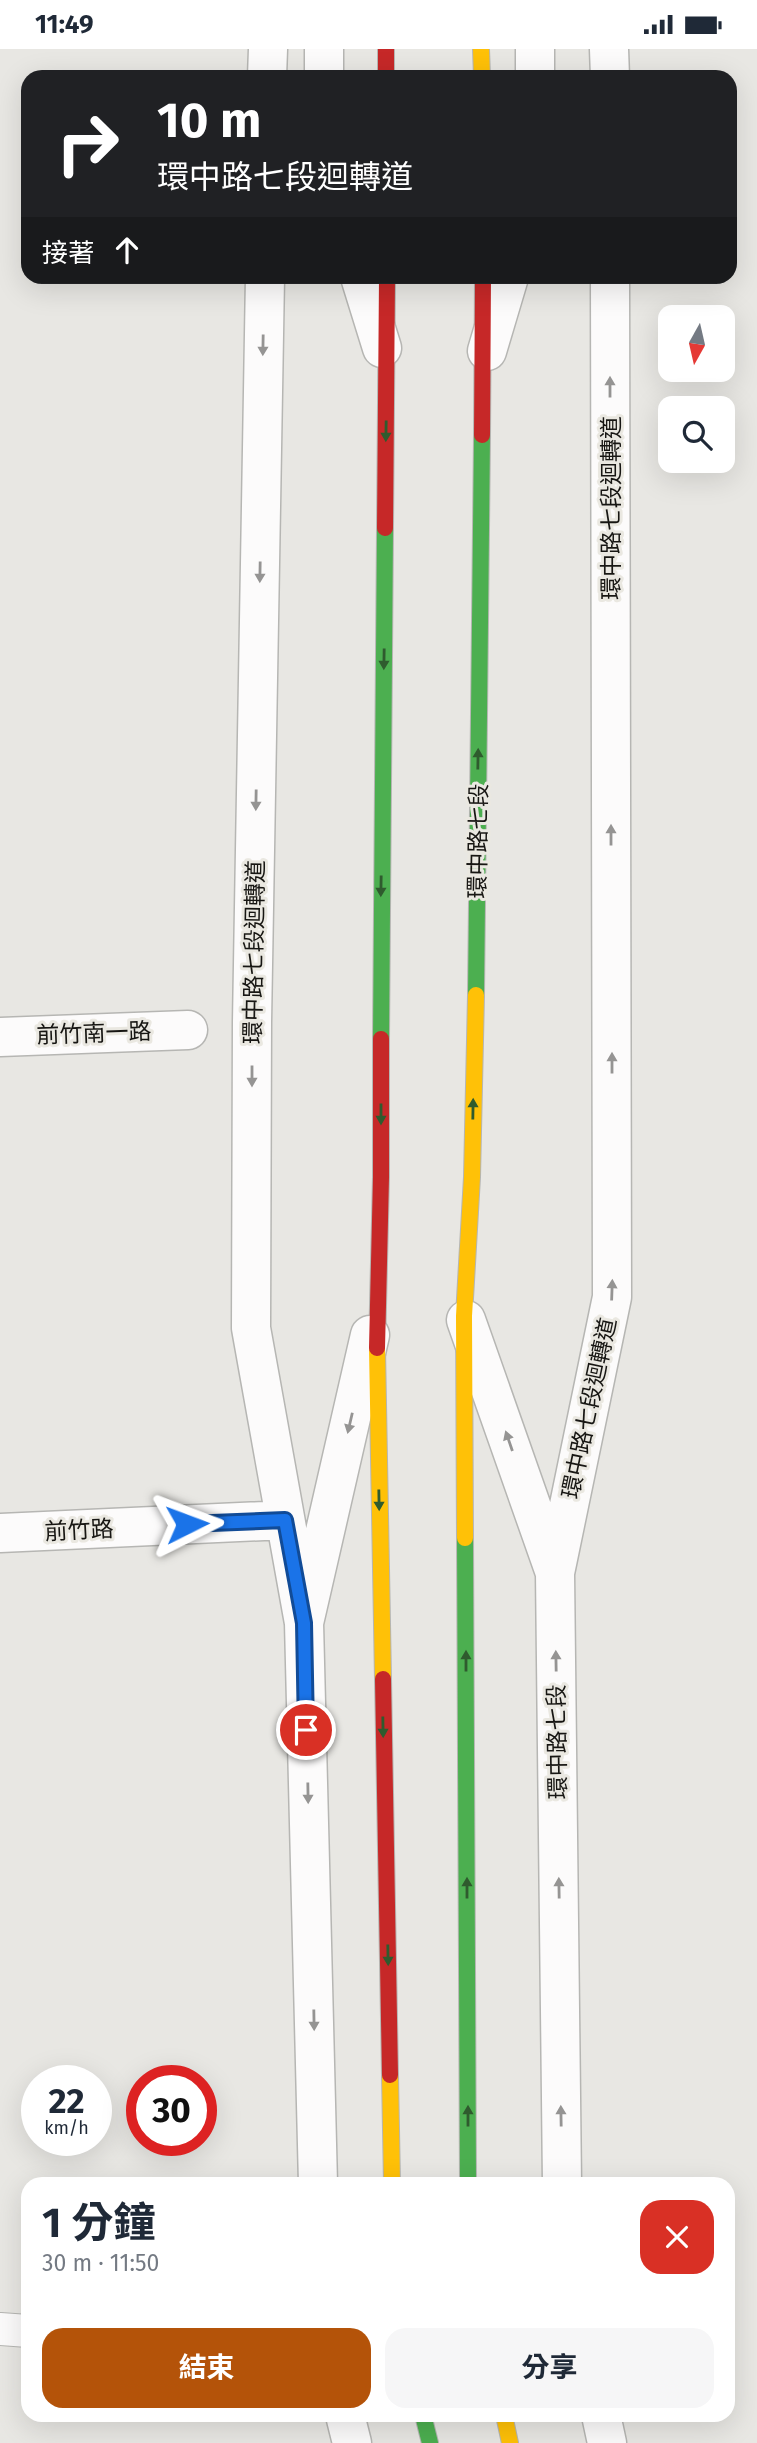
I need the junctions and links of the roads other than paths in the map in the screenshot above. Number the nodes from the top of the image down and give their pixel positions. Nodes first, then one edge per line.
1 (268, 49) edge
2 (324, 49) edge
3 (386, 49) edge
4 (481, 49) edge
5 (535, 49) edge
6 (610, 49) edge
7 (267, 70) edge
8 (324, 70) edge
9 (386, 70) edge
10 (482, 70) edge
11 (535, 70) edge
12 (610, 70) edge
13 (265, 284) edge
14 (362, 284) edge
15 (387, 284) edge
16 (482, 284) edge
17 (507, 284) edge
18 (610, 284) edge
19 (387, 363) junction
20 (483, 366) junction
21 (188, 1030) dead end
22 (0, 1037) edge
23 (376, 1309) junction
24 (464, 1316) junction
25 (285, 1520) junction
26 (0, 1533) edge
27 (555, 1573) junction
28 (304, 1623) junction
29 (318, 2177) edge
30 (392, 2177) edge
31 (468, 2177) edge
32 (562, 2177) edge
33 (0, 2329) edge
34 (21, 2330) edge
35 (347, 2422) edge
36 (425, 2422) edge
37 (506, 2422) edge
38 (602, 2422) edge
39 (352, 2443) edge
40 (430, 2443) edge
41 (510, 2443) edge
42 (607, 2443) edge

1 - 7 street
2 - 8 street
3 - 9 street
4 - 10 street
5 - 11 street
6 - 12 street
13 -> 25 street, 環中路七段迴轉道
14 - 19 street
15 - 19 street
16 - 20 street, 環中路七段
17 - 20 street, 環中路七段
27 -> 18 street, 環中路七段迴轉道
19 -> 23 street
24 -> 20 street, 環中路七段
21 - 22 street, 前竹南一路
23 -> 28 street
23 -> 30 street
27 -> 24 street, 環中路七段
31 -> 24 street, 環中路七段
25 - 26 street, 前竹路
25 - 28 street, 環中路七段迴轉道
32 -> 27 street, 環中路七段
28 -> 29 street
33 - 34 lane
35 - 39 street
36 - 40 street
37 - 41 street
38 - 42 street

